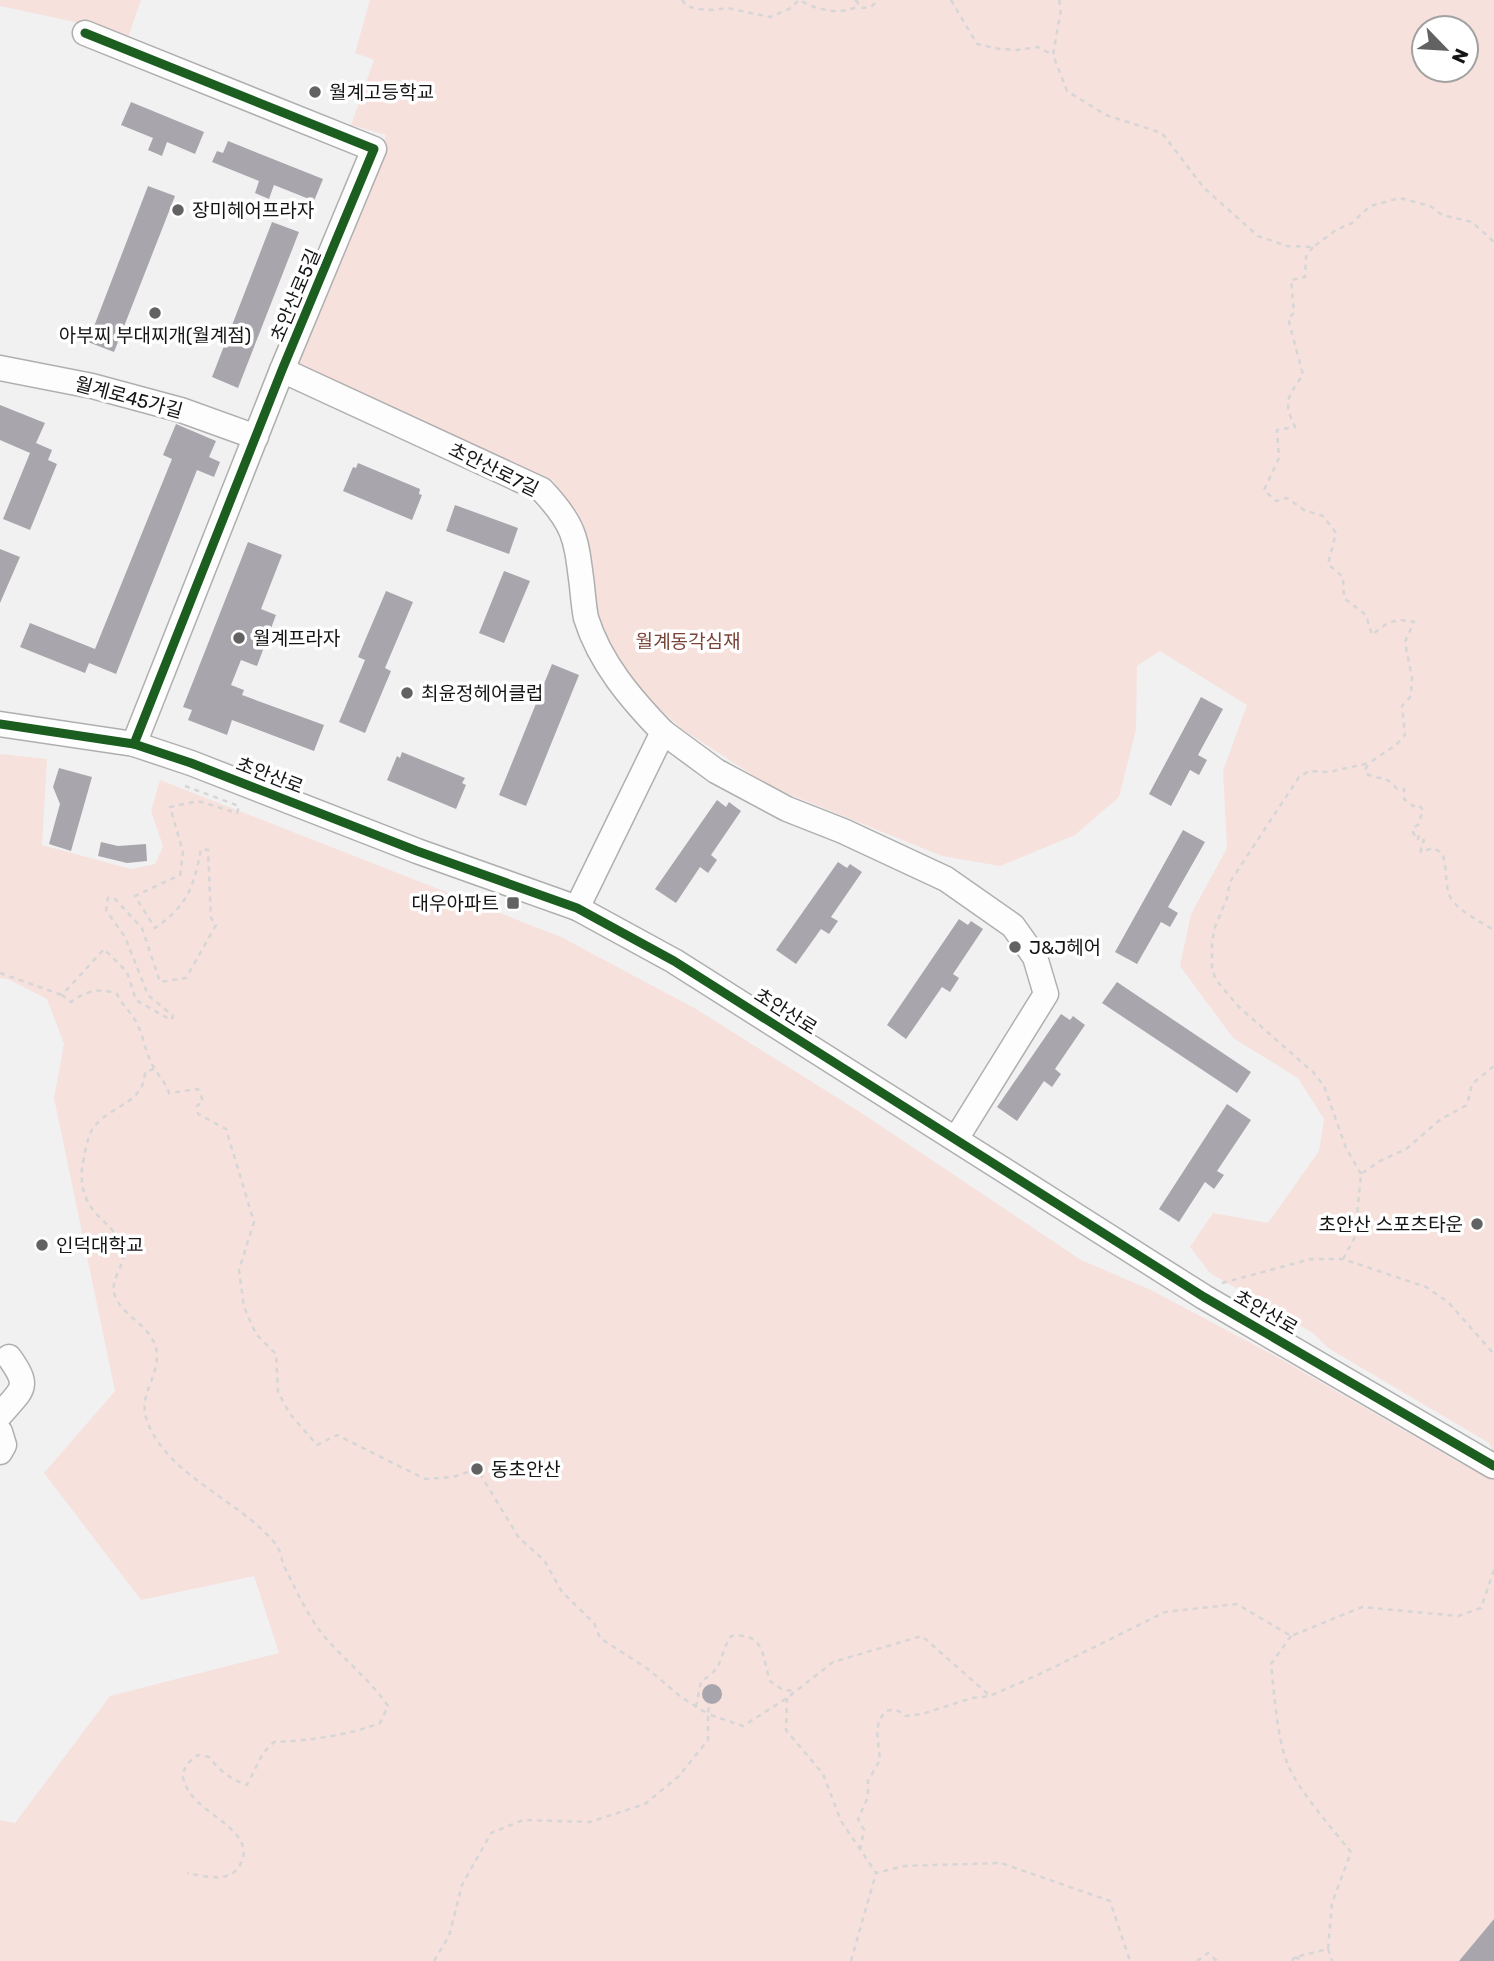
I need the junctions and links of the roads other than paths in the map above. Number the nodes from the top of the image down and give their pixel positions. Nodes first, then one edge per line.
1 (85, 33) dead end
2 (0, 368) edge
3 (282, 370) junction
4 (256, 437) junction
5 (0, 724) edge
6 (663, 732) junction
7 (134, 744) junction
8 (577, 908) junction
9 (956, 1139) junction
10 (9, 1357) dead end
11 (0, 1415) edge
12 (0, 1432) edge
13 (0, 1452) edge
14 (1493, 1465) edge

1 - 3 street, 초안산로5길
2 - 4 street, 월계로45가길
3 - 4 street, 초안산로5길
3 - 6 street, 초안산로7길
4 - 7 street, 초안산로5길
5 - 7 street, 초안산로
6 - 8 street
6 - 9 street, 초안산로7길
7 - 8 street, 초안산로
8 - 9 street, 초안산로
9 - 14 street, 초안산로
10 - 11 street
12 - 13 street

